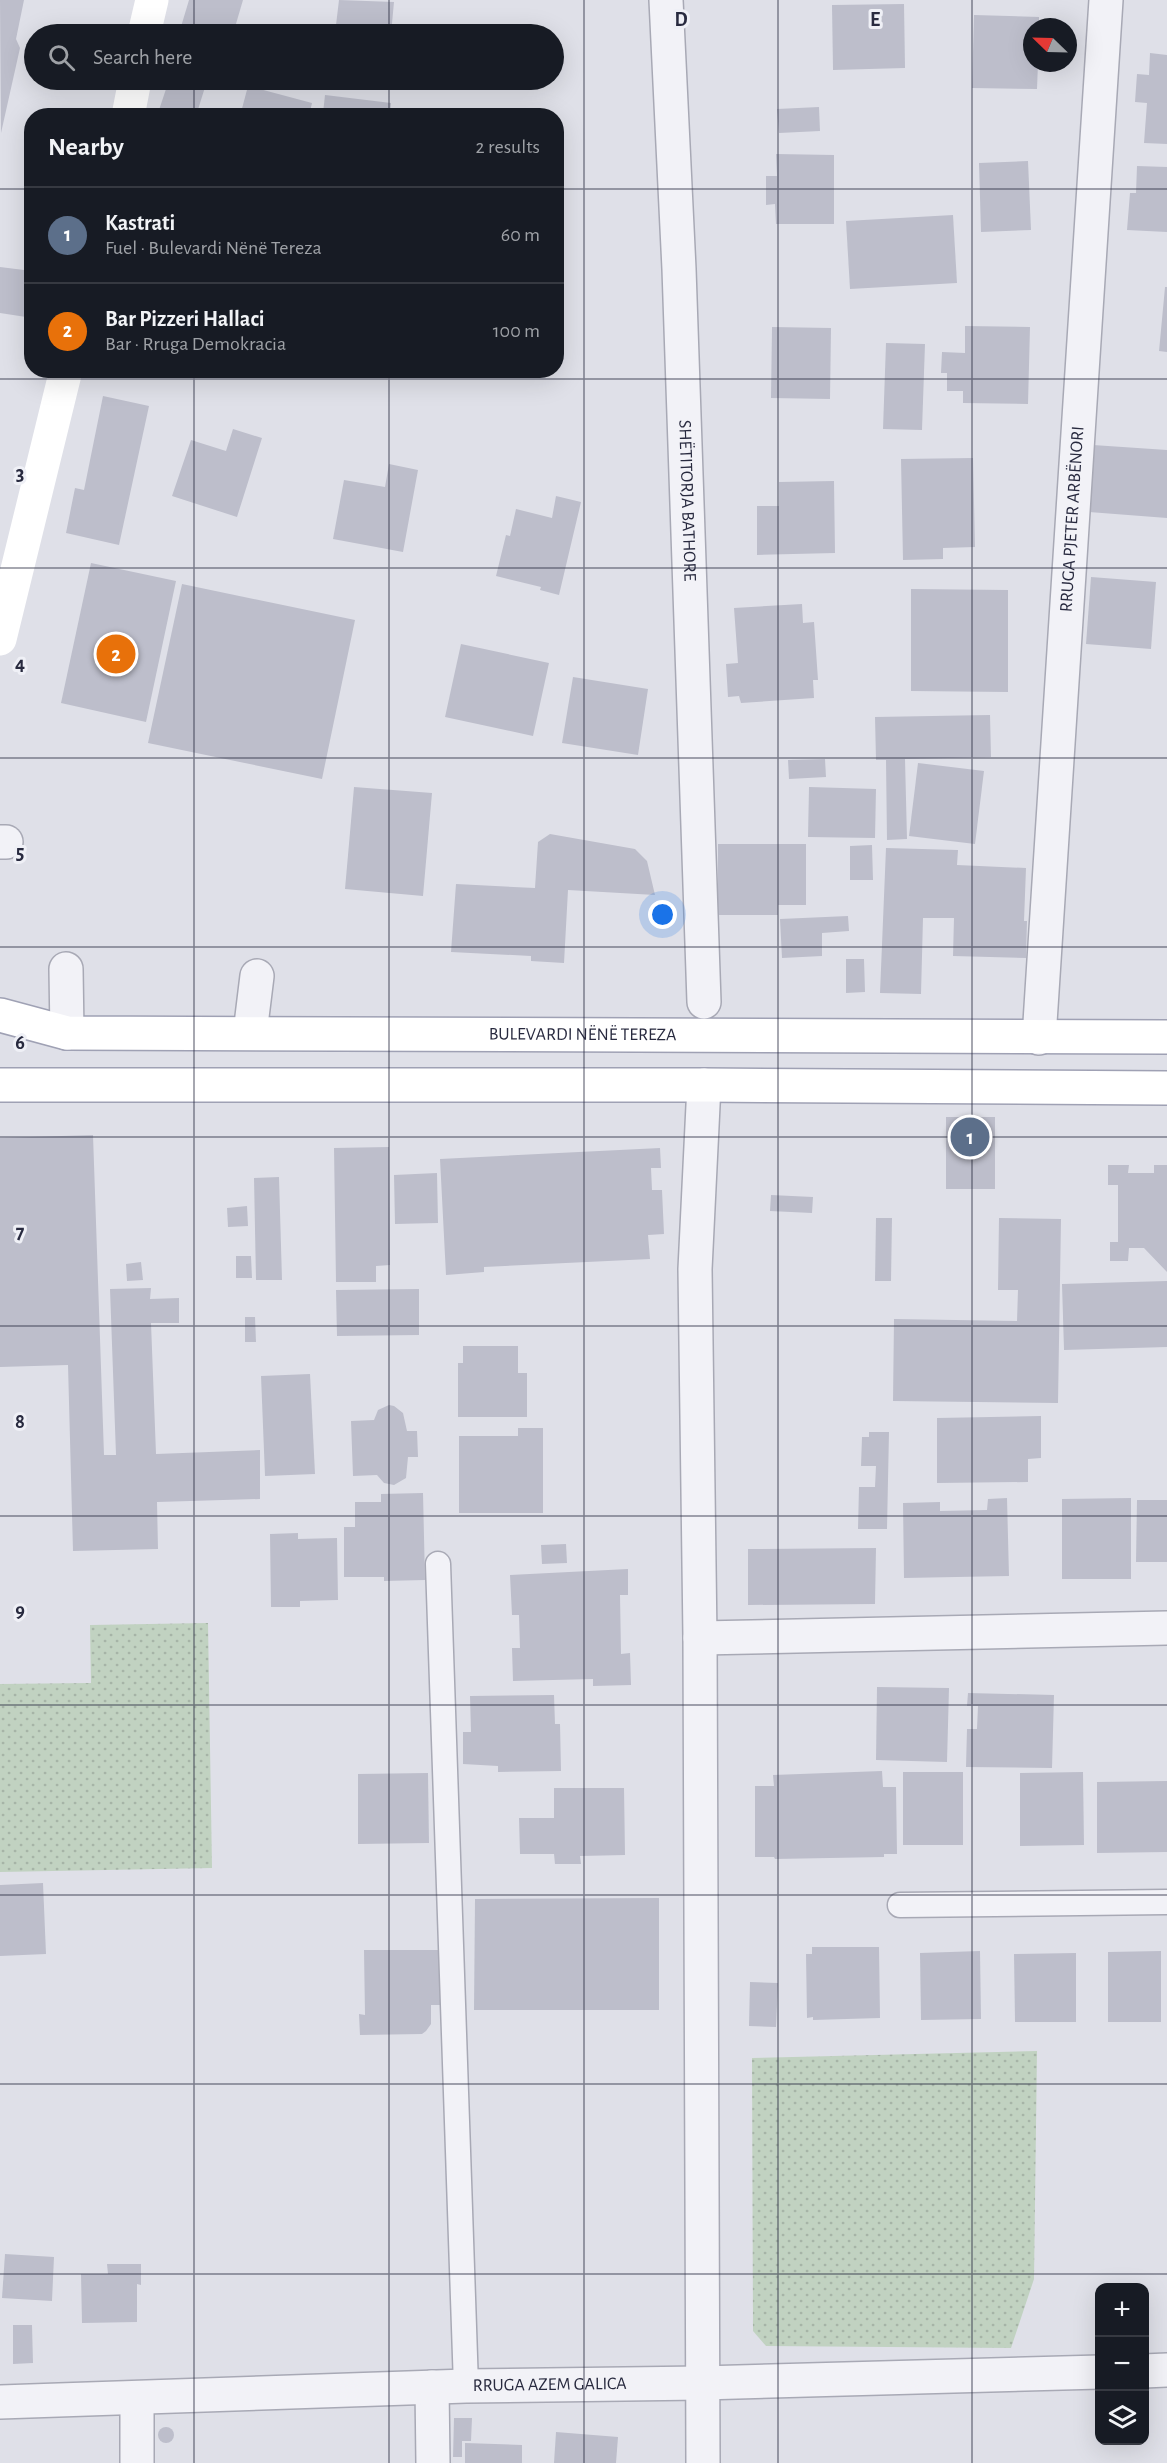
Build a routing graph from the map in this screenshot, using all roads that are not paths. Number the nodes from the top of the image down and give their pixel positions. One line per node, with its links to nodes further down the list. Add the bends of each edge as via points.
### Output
1 (152, 0): 4 (main road)
2 (666, 0): 11 (street, SHËTITORJA BATHORE)
3 (1106, 0): 17 (street, RRUGA PJETER ARBËNORI)
4 (146, 24)
5 (133, 90): 6 (main road)
6 (130, 108)
7 (64, 378): 8 (main road)
8 (1, 634)
9 (66, 969): 13 (street)
10 (257, 976): 14 (street)
11 (704, 1002): 15 (lane)
12 (0, 1015): 13 (main road, BULEVARDI NËNË TEREZA)
13 (67, 1033): 14 (main road, BULEVARDI NËNË TEREZA)
14 (250, 1033): 15 (main road, BULEVARDI NËNË TEREZA)
15 (705, 1035): 17 (main road, BULEVARDI NËNË TEREZA)
16 (1167, 1037): 17 (main road, BULEVARDI NËNË TEREZA)
17 (1040, 1038)
18 (0, 1085): 19 (main road)
19 (704, 1085): 20 (main road); 23 (street, via 695,1269)
20 (1167, 1088)
21 (438, 1564): 30 (lane)
22 (1167, 1628): 23 (street)
23 (700, 1638): 29 (street)
24 (1167, 1902): 25 (lane)
25 (900, 1905)
26 (1167, 2370): 27 (street)
27 (1149, 2371)
28 (1095, 2372): 29 (street, RRUGA AZEM GALICA)
29 (702, 2383): 30 (street, RRUGA AZEM GALICA); 36 (street)
30 (466, 2386): 31 (street, RRUGA AZEM GALICA)
31 (432, 2387): 32 (street, RRUGA AZEM GALICA); 35 (street)
32 (137, 2398): 33 (street, RRUGA AZEM GALICA); 34 (street)
33 (0, 2402)
34 (137, 2463)
35 (434, 2463)
36 (703, 2463)

